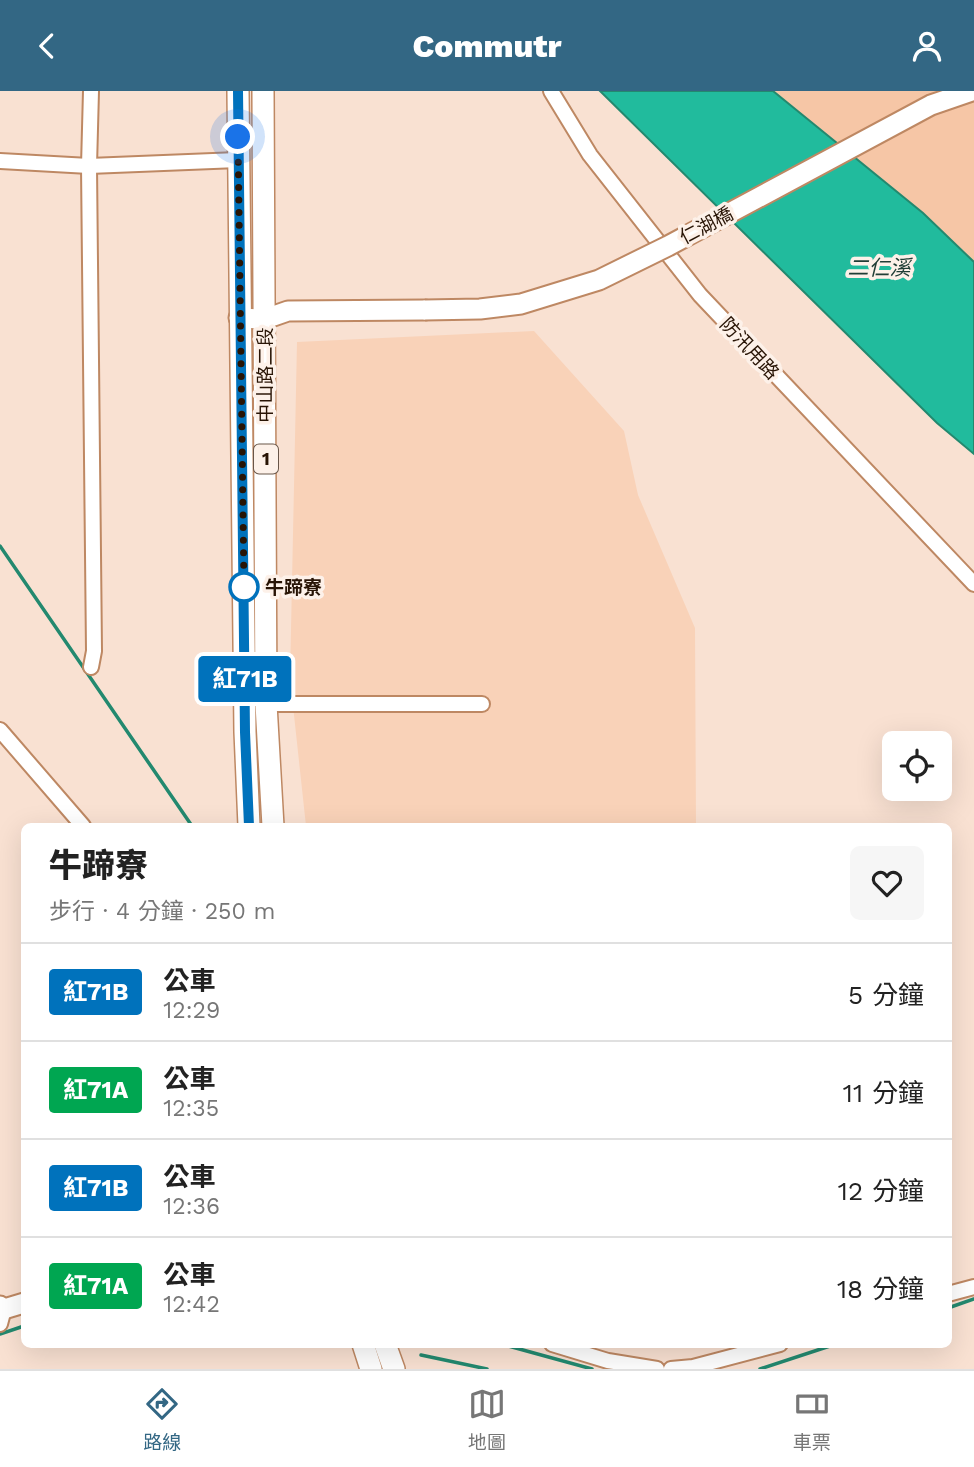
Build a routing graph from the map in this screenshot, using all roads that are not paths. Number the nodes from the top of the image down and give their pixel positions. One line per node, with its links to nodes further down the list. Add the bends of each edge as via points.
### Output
1 (91, 91): 8 (street)
2 (238, 91): 6 (main road, 中山路二段 / 1)
3 (263, 91): 10 (main road, 中山路二段 / 1)
4 (551, 91): 11 (street, 防汛用路, via 590,155 700,295)
5 (972, 91): 10 (street, 仁湖橋, bridge, via 931,105 599,280 521,304 480,309 288,311)
6 (238, 160): 8 (street); 9 (main road, 中山路二段 / 1)
7 (0, 161): 8 (street)
8 (89, 166): 12 (street)
9 (239, 318): 10 (street, 仁湖橋); 17 (main road, 中山路二段 / 1)
10 (265, 319): 13 (main road, 中山路二段 / 1)
11 (974, 584)
12 (91, 667)
13 (266, 704): 14 (street); 18 (main road, 中山路二段 / 1)
14 (482, 704)
15 (0, 730): 16 (street)
16 (80, 823)
17 (249, 823)
18 (273, 823)
19 (974, 1287): 20 (street)
20 (952, 1293)
21 (21, 1304): 22 (street)
22 (1, 1313)
23 (364, 1348): 27 (main road)
24 (386, 1348): 28 (main road)
25 (565, 1348): 29 (street)
26 (765, 1348): 30 (street)
27 (371, 1369)
28 (394, 1369)
29 (657, 1369)
30 (671, 1369)

